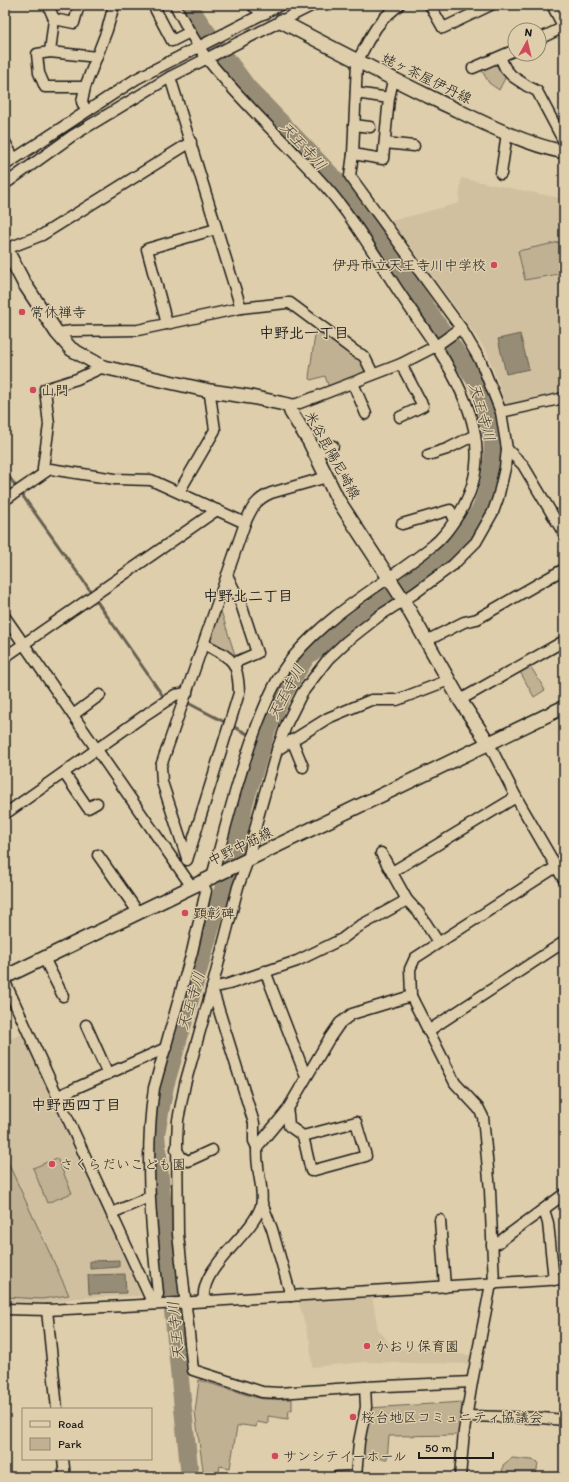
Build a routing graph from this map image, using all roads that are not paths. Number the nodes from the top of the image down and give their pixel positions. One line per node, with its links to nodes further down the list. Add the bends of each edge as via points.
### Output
1 (48, 5): 14 (street)
2 (80, 5): 14 (street, via 74,23)
3 (114, 5): 22 (street)
4 (153, 5): 17 (street, via 172,41)
5 (175, 5): 17 (street)
6 (254, 5): 13 (main road)
7 (280, 5): 13 (street)
8 (313, 5): 15 (street)
9 (399, 5): 25 (street, via 376,28)
10 (430, 5): 11 (street, via 442,28)
11 (491, 5)
12 (552, 5): 16 (street)
13 (265, 12): 19 (street)
14 (54, 19): 20 (street)
15 (281, 21): 24 (street); 25 (main road, 姥ヶ茶屋伊丹線)
16 (564, 27): 18 (street)
17 (190, 32): 19 (street)
18 (547, 34)
19 (200, 46): 24 (street); 32 (street, via 136,79)
20 (50, 52): 22 (street); 29 (street, via 37,54 39,73 46,87)
21 (507, 54): 23 (street)
22 (97, 57): 29 (street)
23 (500, 57): 26 (street); 38 (street, via 512,76 537,91)
24 (209, 58): 27 (street); 53 (street, via 239,95 344,209)
25 (357, 62): 28 (main road, 姥ヶ茶屋伊丹線); 30 (street)
26 (473, 68)
27 (170, 77): 37 (street); 46 (street, via 72,136)
28 (396, 80): 31 (street); 35 (main road, 姥ヶ茶屋伊丹線, via 487,125)
29 (85, 87): 32 (street, via 82,102)
30 (356, 93): 31 (street); 33 (street)
31 (389, 98): 39 (street)
32 (86, 111): 43 (street)
33 (354, 125): 34 (street); 42 (street)
34 (370, 127)
35 (507, 132): 41 (main road, 姥ヶ茶屋伊丹線); 45 (street)
36 (5, 142): 43 (street)
37 (191, 142): 47 (street); 48 (street, via 42,235)
38 (564, 142)
39 (385, 143): 40 (street); 42 (street, via 383,159)
40 (414, 146)
41 (564, 152)
42 (352, 154): 51 (street, via 350,176)
43 (14, 159): 44 (street)
44 (5, 165)
45 (500, 166)
46 (5, 184)
47 (216, 229): 49 (street); 50 (street, via 147,249)
48 (5, 248): 52 (main road, 米谷昆陽尼崎線, via 24,283)
49 (241, 308): 50 (street); 56 (street, via 290,303 362,355)
50 (166, 324): 52 (street, via 138,330)
51 (459, 330): 53 (street); 61 (street, via 481,362)
52 (57, 333): 55 (main road, 米谷昆陽尼崎線, via 71,349)
53 (438, 345): 54 (street); 64 (street, via 461,390)
54 (401, 364): 56 (street); 63 (street, via 423,406)
55 (103, 367): 58 (main road, 米谷昆陽尼崎線); 69 (street, via 45,389 49,425)
56 (373, 374): 57 (street)
57 (353, 384): 60 (street); 62 (street)
58 (210, 391): 60 (main road, 米谷昆陽尼崎線); 71 (street, via 215,430)
59 (563, 401): 61 (street)
60 (289, 405): 67 (main road, 米谷昆陽尼崎線)
61 (501, 412): 66 (street)
62 (366, 414)
63 (400, 417)
64 (475, 436): 68 (street); 74 (street, via 477,452 472,486)
65 (333, 446): 67 (street)
66 (507, 449): 77 (street, via 523,465); 81 (street, via 498,498 476,542 453,565)
67 (315, 455): 70 (main road, 米谷昆陽尼崎線)
68 (428, 455)
69 (43, 473): 71 (street, via 50,469 115,479 151,480); 72 (street)
70 (327, 477): 75 (street, via 263,497 254,504); 80 (main road, 米谷昆陽尼崎線, via 338,500)
71 (179, 492): 73 (street)
72 (5, 500)
73 (217, 510): 75 (street); 85 (street)
74 (455, 520): 76 (street, via 450,510); 80 (street, via 433,546)
75 (245, 523): 79 (street)
76 (402, 524)
77 (564, 534)
78 (564, 569): 83 (street, via 477,619 464,622)
79 (227, 575): 86 (street); 88 (street, via 241,604 257,653)
80 (390, 579): 81 (main road, 米谷昆陽尼崎線); 112 (street, via 336,615 292,658 267,700 252,736)
81 (403, 599): 83 (main road, 米谷昆陽尼崎線); 98 (street, via 346,642 328,659 302,693)
82 (5, 617): 85 (street)
83 (426, 641): 89 (main road, 米谷昆陽尼崎線)
84 (564, 641): 92 (street)
85 (24, 644): 87 (street); 94 (street)
86 (204, 644): 88 (street, via 229,657); 90 (street)
87 (5, 657)
88 (234, 663): 106 (street, via 239,676 239,693)
89 (449, 680): 92 (main road, 米谷昆陽尼崎線); 95 (street, via 397,700 371,700 328,718)
90 (187, 693): 97 (street, via 175,696 148,713); 106 (street, via 161,766 162,782)
91 (100, 695): 94 (street)
92 (460, 700): 96 (main road, 米谷昆陽尼崎線)
93 (564, 707): 96 (main road)
94 (73, 715): 97 (street)
95 (292, 740): 98 (street); 99 (street)
96 (489, 744): 101 (street); 107 (main road, 中野中筋線)
97 (97, 750): 100 (street); 110 (street)
98 (277, 750): 107 (street)
99 (303, 767)
100 (64, 772): 102 (street); 103 (street)
101 (516, 797): 108 (street); 109 (street)
102 (89, 808)
103 (5, 814)
104 (381, 853): 109 (street)
105 (98, 855): 114 (street, via 102,867)
106 (187, 858): 110 (street)
107 (245, 861): 112 (main road, 中野中筋線); 121 (street)
108 (556, 867): 111 (street); 115 (street)
109 (392, 872): 113 (street)
110 (182, 873): 112 (street)
111 (564, 879)
112 (206, 880): 114 (main road, 中野中筋線); 126 (street, via 206,891 192,952)
113 (407, 900): 115 (street, via 420,914); 118 (street, via 328,946 297,961)
114 (138, 912): 117 (main road, 中野中筋線)
115 (438, 942): 123 (street, via 415,958 412,963)
116 (564, 942): 125 (street)
117 (44, 958): 119 (main road, 中野中筋線); 122 (street)
118 (265, 971): 121 (street); 128 (street)
119 (5, 977)
120 (5, 982): 129 (street)
121 (212, 988): 132 (street, via 254,1123 254,1141); 133 (street, via 185,1084)
122 (63, 996)
123 (411, 996): 125 (street); 128 (street, via 352,1014 340,1024 329,1039)
124 (86, 1025): 127 (street)
125 (428, 1031): 141 (street, via 455,1083 483,1117)
126 (166, 1048): 127 (street); 136 (street, via 154,1088 151,1110)
127 (108, 1074): 129 (street)
128 (306, 1077): 130 (street)
129 (58, 1096): 139 (street)
130 (286, 1112): 131 (street, via 289,1126); 132 (street)
131 (303, 1136): 131 (street, via 356,1122 366,1156 312,1171)
132 (257, 1147): 137 (street)
133 (176, 1149): 134 (street, via 181,1157 188,1161); 147 (street, via 178,1234)
134 (212, 1150)
135 (564, 1194): 138 (street)
136 (149, 1197): 139 (street); 148 (street)
137 (262, 1203): 145 (street); 146 (street, via 257,1217 216,1267 207,1284)
138 (544, 1210): 141 (street); 142 (street)
139 (112, 1213): 148 (street)
140 (440, 1220): 144 (street, via 444,1235)
141 (492, 1245): 143 (street)
142 (559, 1279): 143 (street)
143 (492, 1284): 144 (street); 151 (street)
144 (445, 1287): 145 (street)
145 (291, 1296): 146 (street)
146 (204, 1301): 147 (street)
147 (184, 1303): 148 (street); 152 (street, via 193,1370 262,1392)
148 (157, 1304): 150 (street)
149 (5, 1309): 150 (street)
150 (47, 1310): 153 (street)
151 (472, 1382): 152 (street); 154 (street)
152 (365, 1387): 158 (street, via 366,1407 356,1476)
153 (57, 1408)
154 (466, 1416): 155 (street); 159 (street)
155 (564, 1420)
156 (63, 1460): 157 (street)
157 (65, 1477)
158 (337, 1477)
159 (460, 1477)

